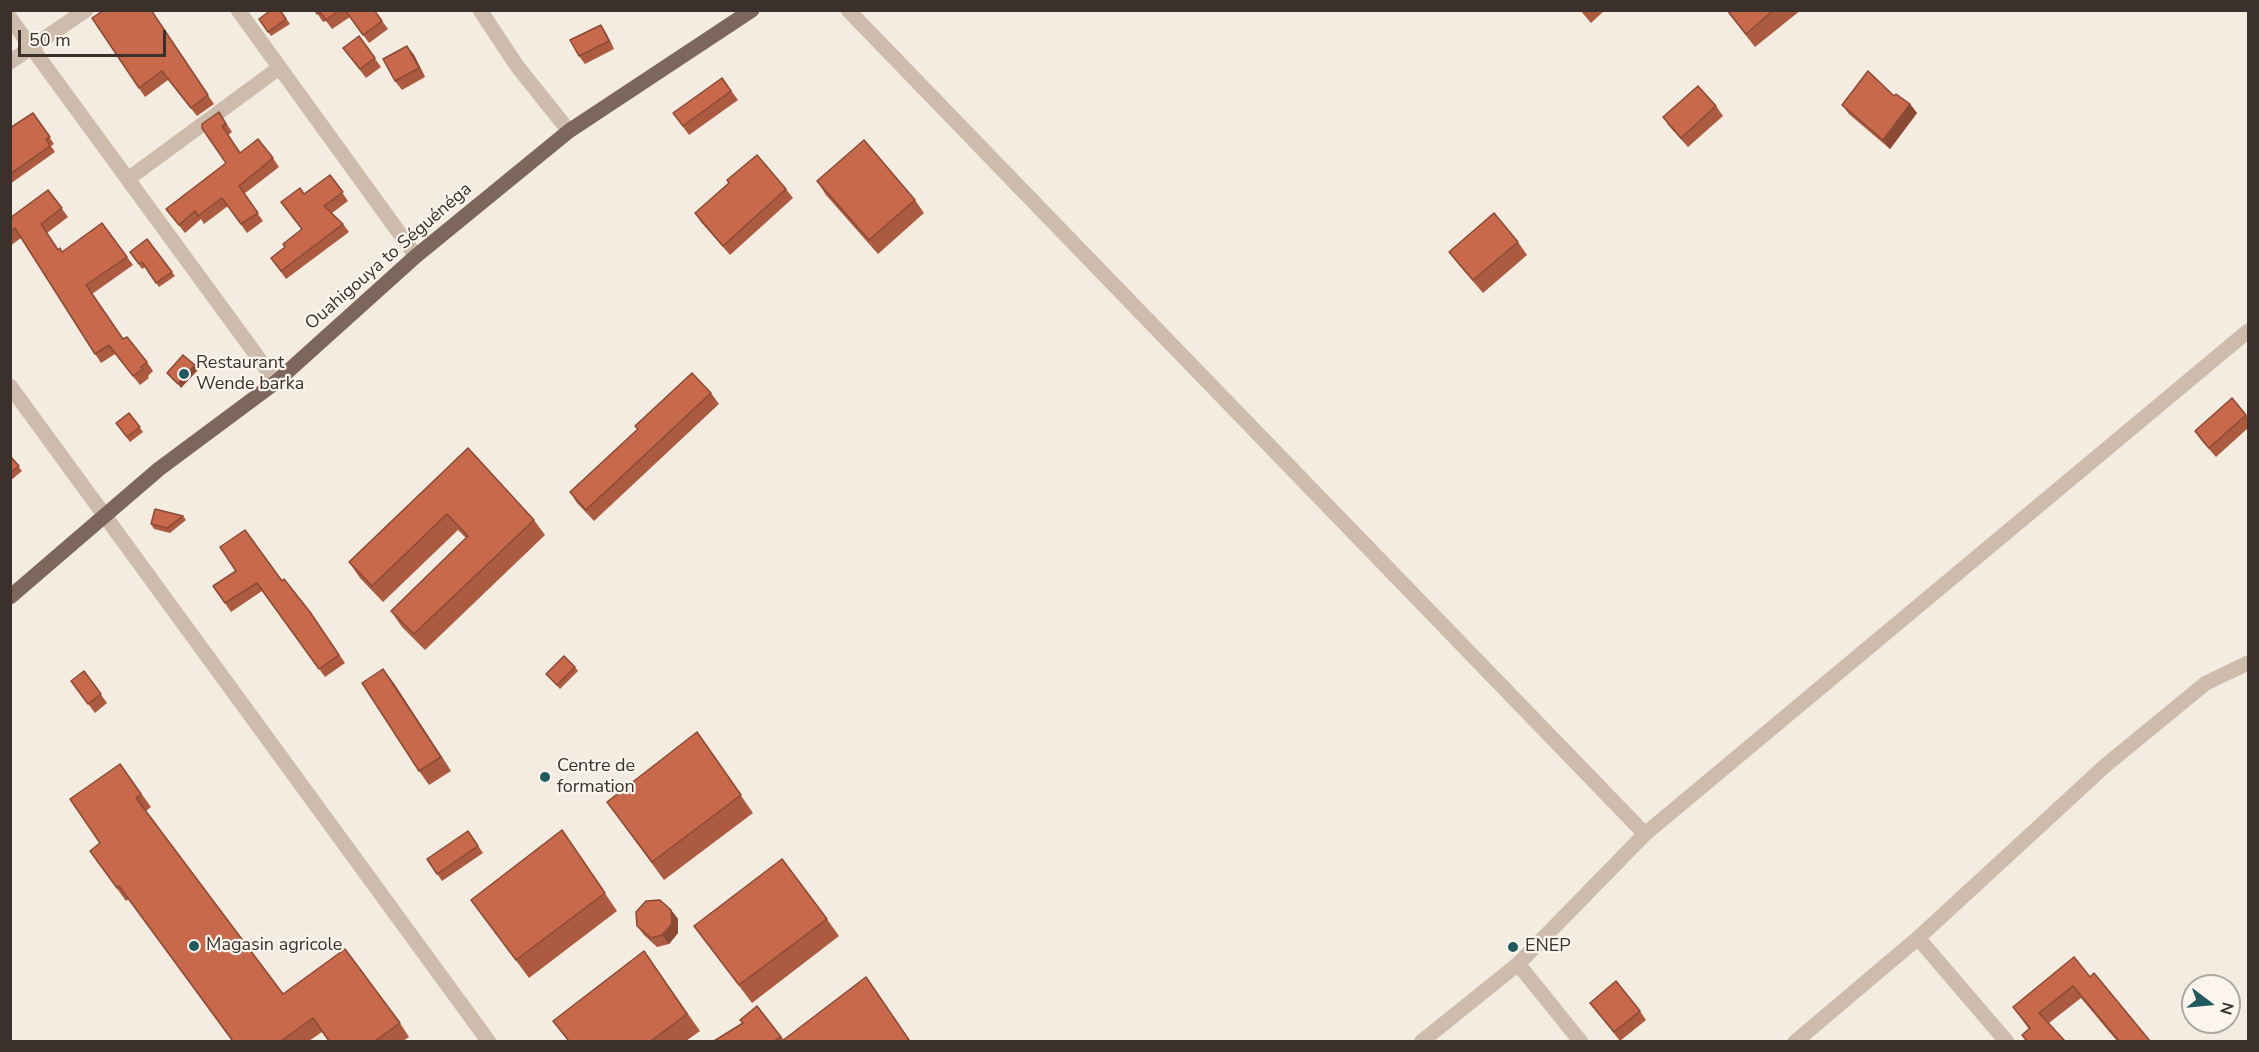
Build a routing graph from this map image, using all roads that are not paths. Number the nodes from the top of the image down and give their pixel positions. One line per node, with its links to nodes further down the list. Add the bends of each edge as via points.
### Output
1 (86, 10): 7 (street)
2 (237, 10): 9 (street)
3 (480, 10): 10 (street)
4 (752, 10): 10 (main road, Ouahigouya to Séguénéga)
5 (848, 10): 19 (street)
6 (10, 18): 7 (street)
7 (32, 47): 8 (street); 11 (street)
8 (10, 62)
9 (279, 68): 11 (street); 12 (street)
10 (569, 131): 12 (main road, Ouahigouya to Séguénéga)
11 (128, 179): 14 (street)
12 (416, 256): 14 (main road, Ouahigouya to Séguénéga)
13 (2248, 331): 19 (street)
14 (276, 382): 16 (main road, Ouahigouya to Séguénéga)
15 (10, 386): 16 (street)
16 (103, 516): 17 (main road, Ouahigouya to Séguénéga); 22 (street)
17 (10, 597)
18 (2248, 663): 20 (street, via 2206,683 2106,765)
19 (1645, 834): 21 (street)
20 (1918, 939): 25 (street); 26 (street)
21 (1518, 964): 23 (street); 24 (street)
22 (489, 1041)
23 (1421, 1041)
24 (1581, 1041)
25 (1795, 1041)
26 (2007, 1041)

